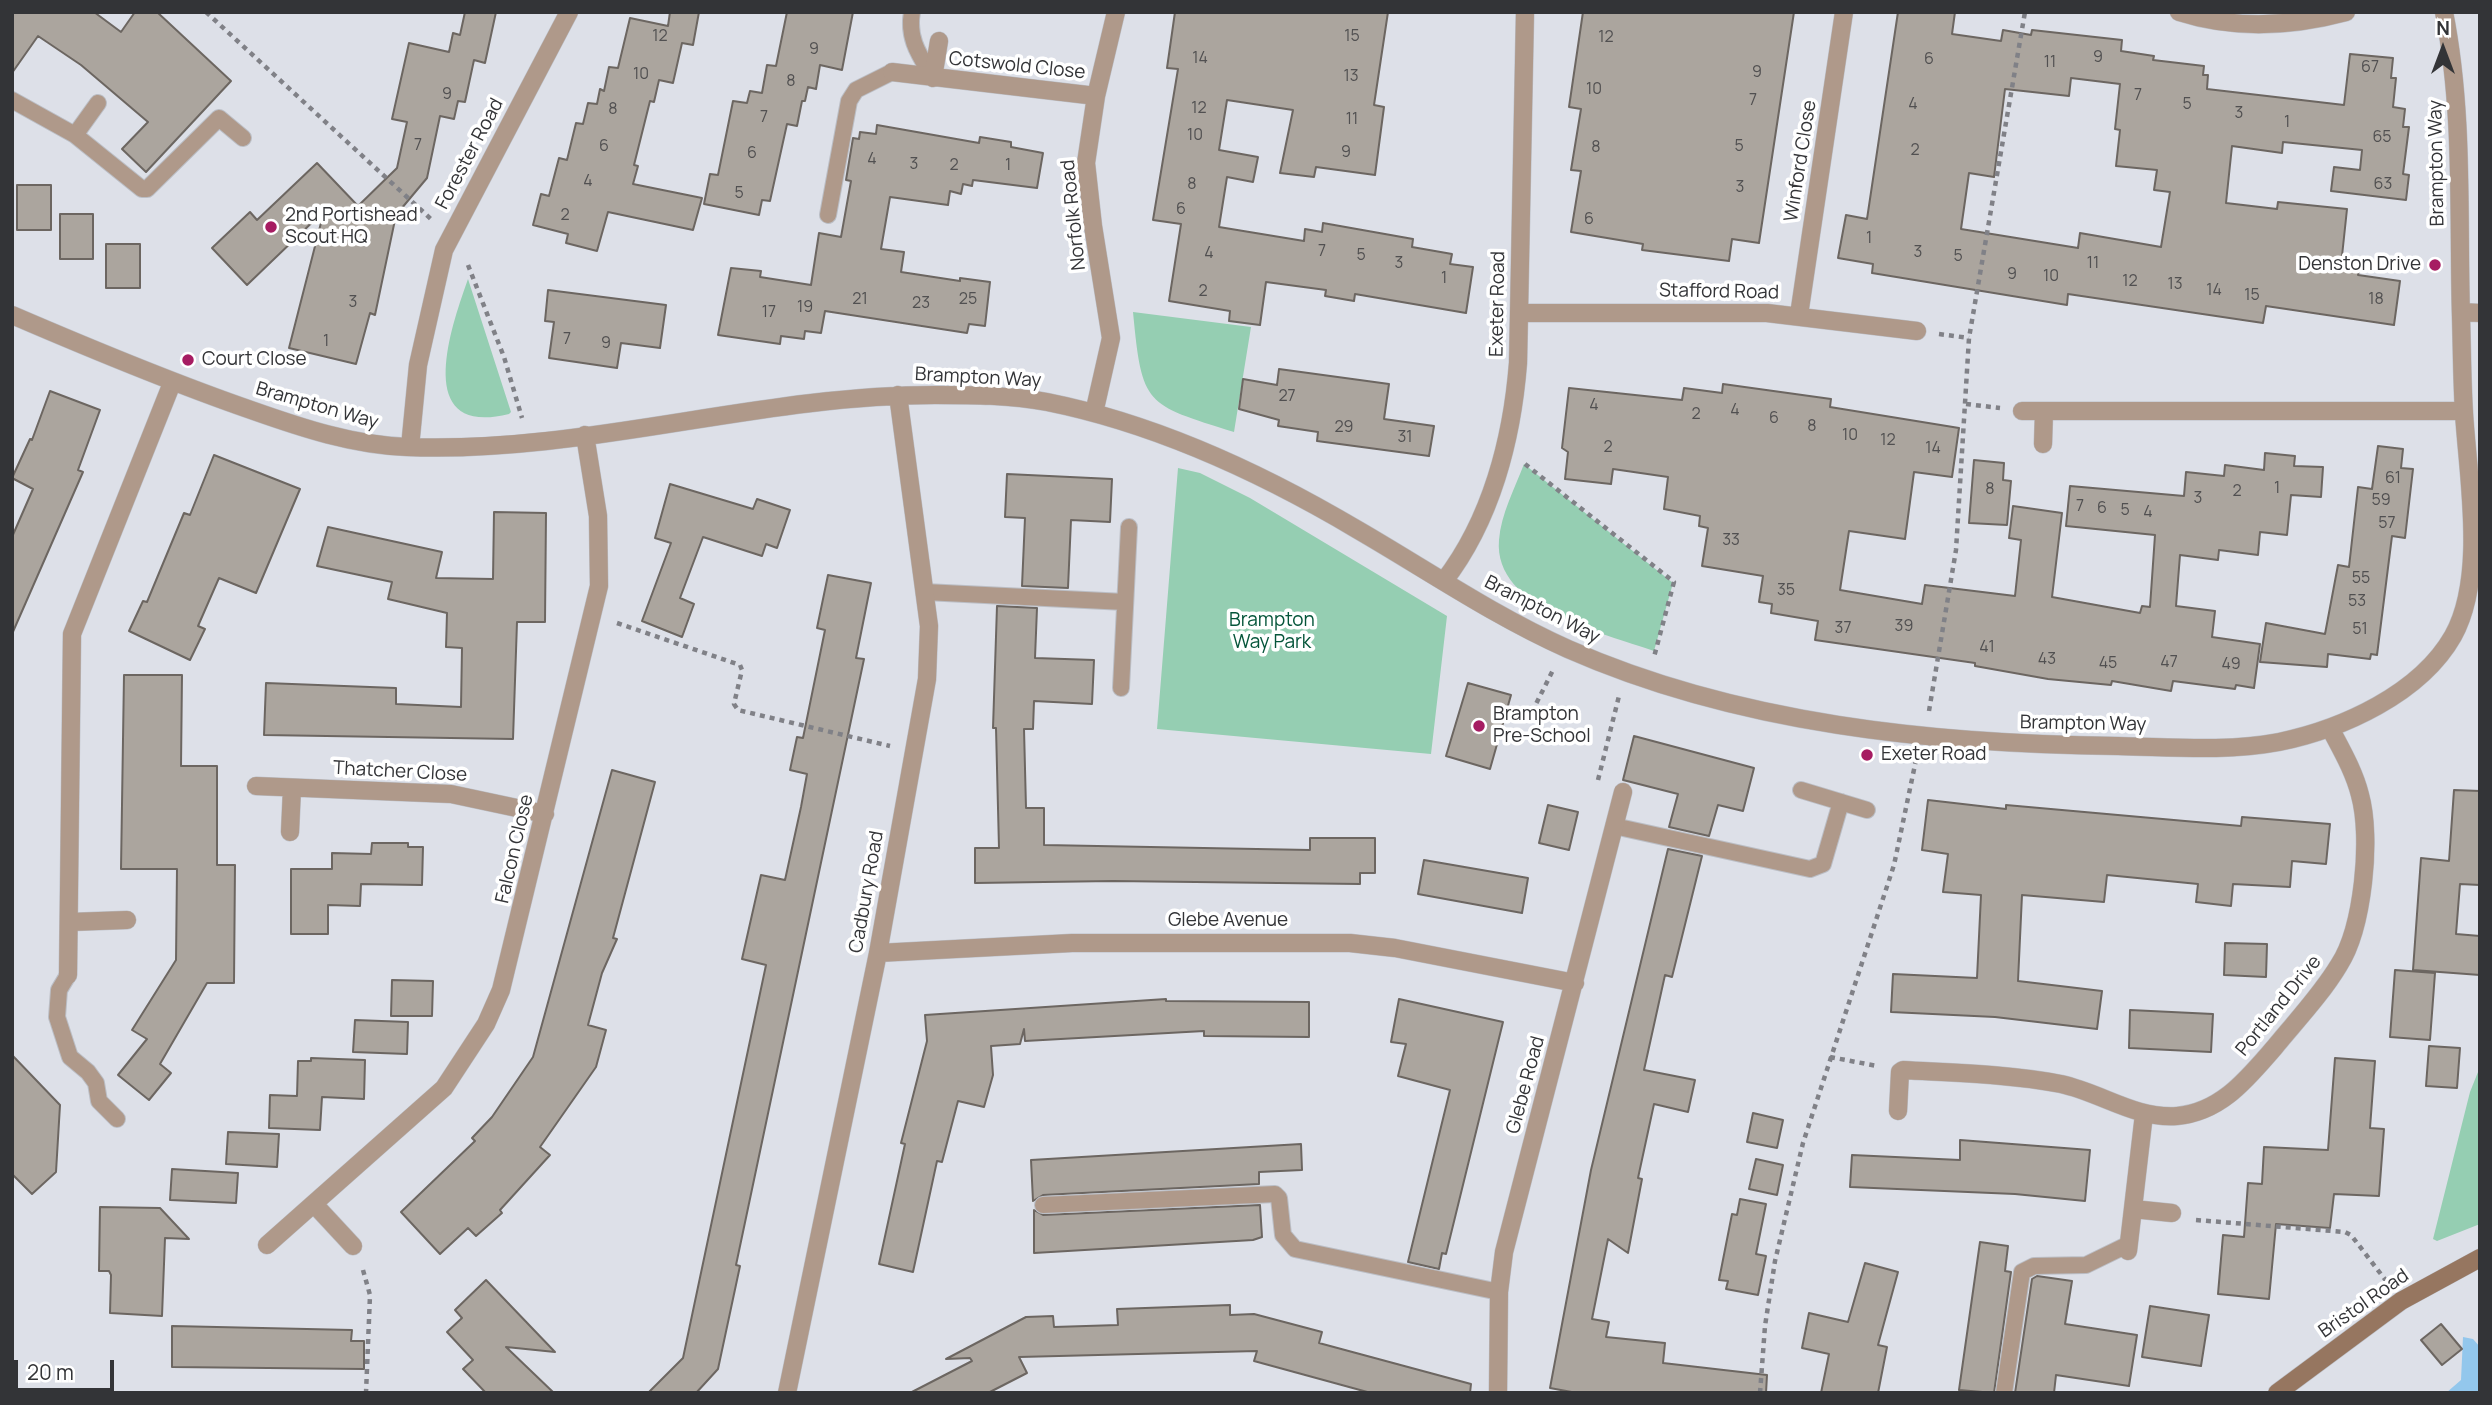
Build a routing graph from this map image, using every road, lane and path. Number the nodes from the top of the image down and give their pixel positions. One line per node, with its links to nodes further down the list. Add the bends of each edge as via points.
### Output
1 (206, 12): 20 (path)
2 (569, 12): 20 (street, Forester Road)
3 (912, 12): 13 (lane, Cotswold Close, via 913,45)
4 (1116, 12): 14 (street, Norfolk Road)
5 (1525, 12): 22 (street, Exeter Road)
6 (1844, 12): 25 (street, Winford Close)
7 (2025, 12): 49 (path, via 1969,338 1954,565)
8 (2179, 12): 9 (street, via 2260,25)
9 (2346, 12)
10 (2444, 12): 21 (street, Brampton Way, via 2458,116)
11 (939, 41): 13 (street, Cotswold Close)
12 (892, 72): 13 (street, Cotswold Close); 19 (lane, via 856,90 849,101)
13 (933, 78): 14 (street, Cotswold Close)
14 (1096, 96): 32 (street, Norfolk Road, via 1087,174 1111,338)
15 (12, 100): 17 (lane)
16 (98, 103): 17 (lane)
17 (75, 135): 18 (lane, via 142,189 219,118)
18 (243, 138)
19 (828, 215)
20 (450, 236): 34 (path, via 475,275 505,357); 36 (street, Forester Road, via 422,343)
21 (2460, 312): 23 (street); 31 (street, Brampton Way)
22 (1519, 313): 25 (street, Stafford Road); 37 (street, Exeter Road, via 1517,377)
23 (2480, 313)
24 (12, 315): 27 (street, Brampton Way)
25 (1799, 315): 26 (street, Stafford Road)
26 (1917, 331)
27 (173, 383): 36 (street, Brampton Way, via 347,439); 61 (street, via 72,634)
28 (898, 395): 32 (street, Brampton Way, via 1010,397); 33 (street, Brampton Way, via 785,404); 40 (street, Cadbury Road)
29 (2022, 411): 30 (street)
30 (2044, 411): 31 (street); 35 (street)
31 (2464, 411): 48 (street, Brampton Way, via 2471,538 2460,620 2427,669 2373,706)
32 (1094, 413): 39 (street, Brampton Way, via 1176,440 1266,479)
33 (585, 435): 34 (street, Brampton Way); 42 (street, Falcon Close, via 600,532)
34 (528, 442): 36 (street, Brampton Way)
35 (2043, 444)
36 (410, 447)
37 (1505, 448): 39 (street, Exeter Road, via 1474,536); 45 (path, via 1674,582)
38 (1129, 527): 41 (lane)
39 (1444, 581): 43 (street, Brampton Way)
40 (925, 592): 41 (lane); 50 (street, Cadbury Road, via 930,660)
41 (1125, 602): 46 (lane)
42 (593, 614): 50 (path, via 740,665 734,704 738,710); 57 (street, Falcon Close)
43 (1564, 647): 44 (street, Brampton Way); 47 (path)
44 (1625, 671): 45 (street, Brampton Way); 54 (path, via 1596,785)
45 (1647, 679): 49 (street, Brampton Way, via 1762,710)
46 (1121, 688)
47 (1532, 712)
48 (2330, 727): 49 (street, Brampton Way, via 2283,741 2233,747 2039,745); 68 (street, Portland Drive, via 2362,803 2361,892 2347,950 2320,993 2236,1089 2207,1110 2193,1114)
49 (1922, 734): 65 (path, via 1894,865)
50 (913, 751): 62 (street, Cadbury Road)
51 (256, 786): 52 (street, Thatcher Close)
52 (292, 788): 57 (street, Thatcher Close, via 452,794); 59 (street)
53 (1801, 790): 55 (lane)
54 (1622, 792): 58 (street, Glebe Road)
55 (1841, 802): 56 (lane); 58 (lane, via 1823,864 1810,869)
56 (1867, 810)
57 (545, 814): 70 (street, Falcon Close, via 508,966 486,1024 443,1088)
58 (1614, 826): 64 (street, Glebe Road)
59 (290, 832)
60 (127, 920): 61 (street)
61 (70, 922): 63 (street)
62 (878, 953): 64 (street, Glebe Avenue, via 1072,943 1350,943); 81 (street, Cadbury Road)
63 (68, 975): 69 (lane, via 59,990 57,1017 70,1057 88,1072 96,1083 99,1101)
64 (1575, 982): 78 (street, Glebe Road, via 1504,1252)
65 (1829, 1057): 66 (path); 83 (path, via 1775,1261)
66 (1902, 1071): 67 (street); 68 (street, Portland Drive, via 1985,1074 2062,1084)
67 (1898, 1111)
68 (2144, 1114): 72 (street)
69 (117, 1119)
70 (314, 1204): 74 (street, Falcon Close); 75 (street)
71 (1043, 1205): 78 (lane, via 1275,1194 1283,1235 1295,1249)
72 (2133, 1209): 73 (street); 76 (street)
73 (2172, 1213): 79 (path, via 2189,1219 2345,1232)
74 (267, 1245)
75 (353, 1246): 80 (path, via 370,1295)
76 (2128, 1247): 84 (lane, via 2086,1265 2034,1266 2022,1272)
77 (2480, 1258): 79 (main road, Bristol Road)
78 (1499, 1292): 82 (street, Glebe Road)
79 (2401, 1301): 85 (main road, Bristol Road)
80 (366, 1393)
81 (787, 1393)
82 (1498, 1393)
83 (1760, 1393)
84 (2004, 1393)
85 (2277, 1393)

